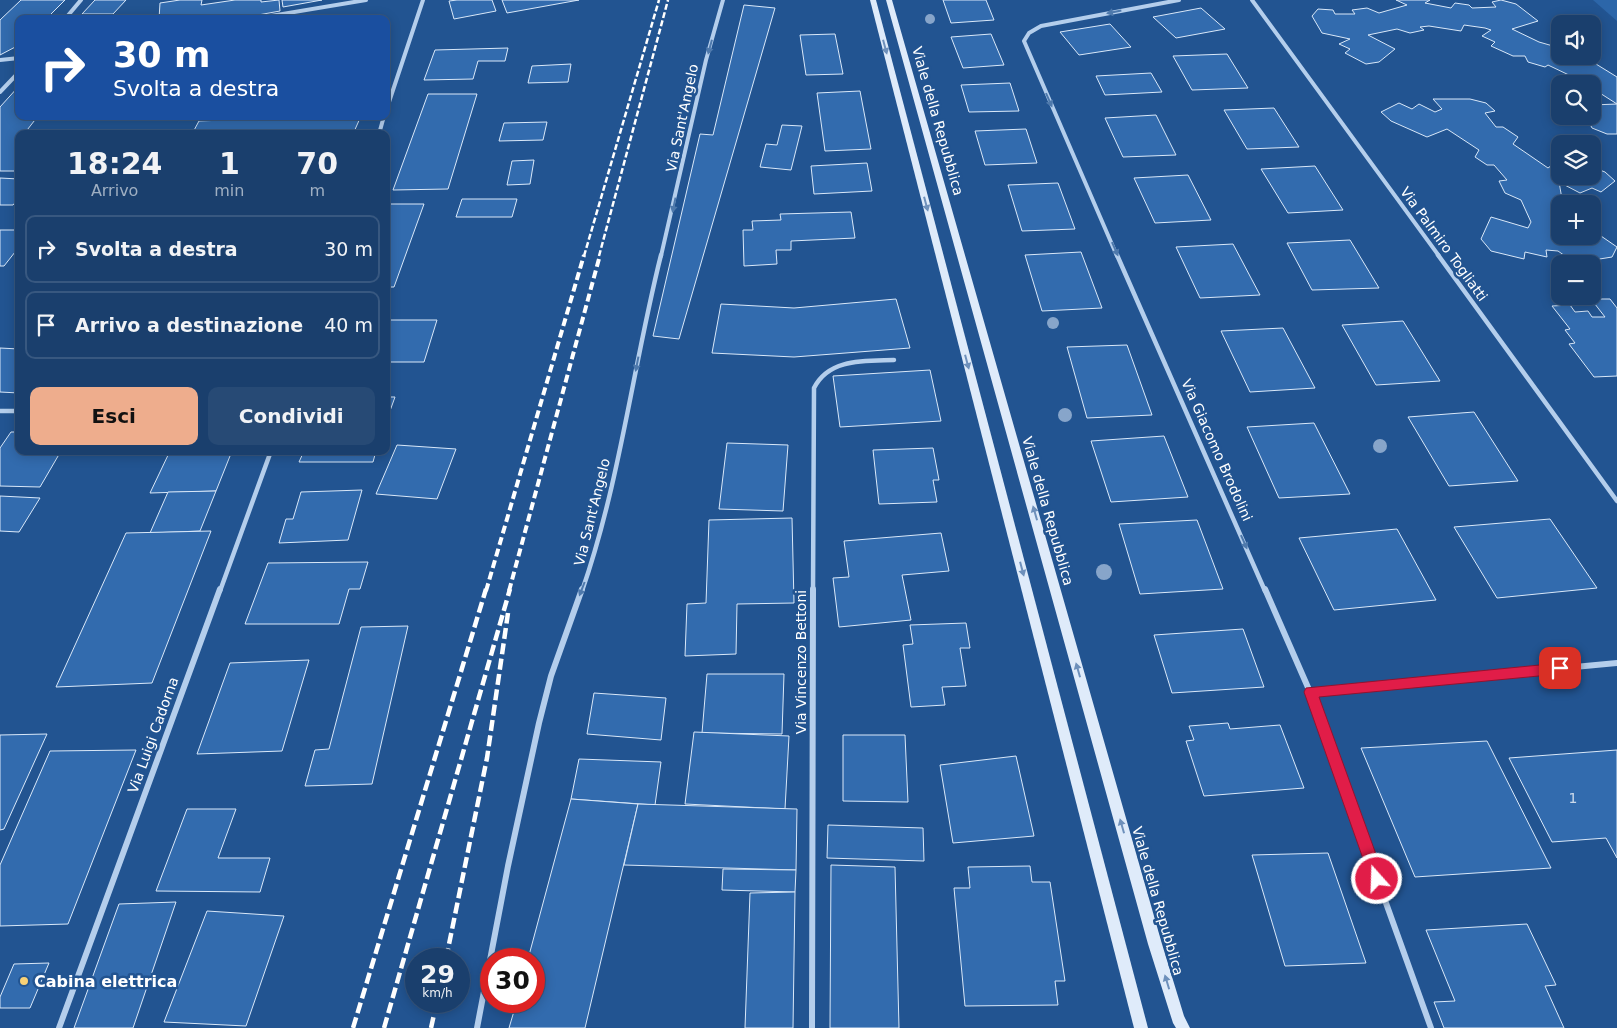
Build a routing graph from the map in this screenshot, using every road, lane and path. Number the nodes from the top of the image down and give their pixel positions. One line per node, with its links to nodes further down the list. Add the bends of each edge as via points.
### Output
1 (81, 0): 9 (street)
2 (366, 0): 10 (street)
3 (423, 0): 15 (street)
4 (723, 0): 24 (street, Via Sant'Angelo, one-way to 24, via 647,312 604,521 551,676 539,723)
5 (873, 0): 26 (street, one-way to 26)
6 (889, 0): 27 (street, Viale della Repubblica, one-way to 6, via 1155,944)
7 (1179, 0): 22 (street, Via Giacomo Brodolini, one-way to 22, via 1046,25 1028,34 1024,42)
8 (1252, 0): 20 (street, Via Palmiro Togliatti)
9 (68, 15)
10 (278, 15)
11 (15, 58): 12 (street)
12 (0, 60)
13 (15, 76): 14 (street)
14 (0, 92)
15 (390, 99)
16 (894, 360): 25 (street, Via Vincenzo Bettoni, via 844,364 827,369 814,388)
17 (0, 411): 18 (street)
18 (15, 411)
19 (270, 455): 23 (street, Via Luigi Cadorna)
20 (1617, 501)
21 (1617, 663): 22 (street)
22 (1310, 692): 28 (street, Via Giacomo Brodolini)
23 (59, 1028)
24 (477, 1028)
25 (812, 1028)
26 (1141, 1028)
27 (1183, 1028)
28 (1431, 1028)

